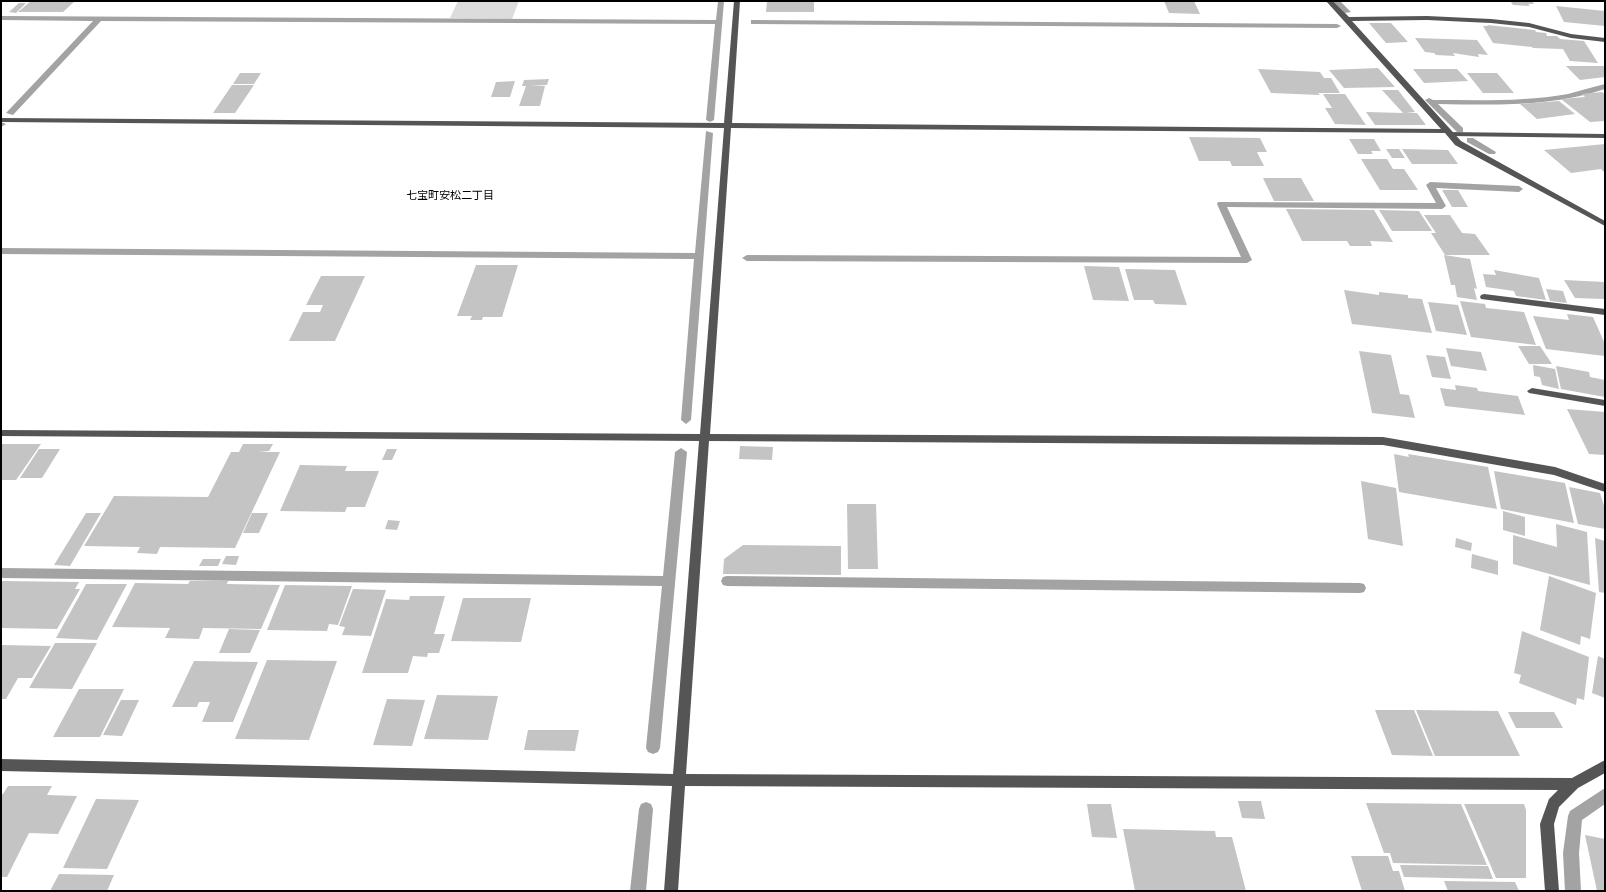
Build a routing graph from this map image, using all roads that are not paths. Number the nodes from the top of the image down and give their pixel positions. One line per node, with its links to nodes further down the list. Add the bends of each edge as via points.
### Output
1 (737, 1): 6 (street)
2 (1329, 1): 3 (street)
3 (1347, 19): 4 (street, via 1491,21); 7 (street)
4 (1605, 40)
5 (1, 120): 6 (street)
6 (727, 125): 7 (street); 15 (street)
7 (1449, 133): 8 (street); 9 (street, via 1458,143)
8 (1605, 136)
9 (1605, 224)
10 (1484, 297): 11 (street)
11 (1605, 312)
12 (1532, 391): 13 (street)
13 (1605, 404)
14 (1, 433): 15 (street)
15 (704, 437): 16 (street, via 1384,441 1555,472); 19 (street)
16 (1605, 488)
17 (1, 764): 19 (street)
18 (1605, 766): 20 (street)
19 (679, 780): 20 (street); 21 (street)
20 (1573, 784): 22 (street, via 1554,803 1547,824)
21 (671, 891)
22 (1552, 891)

